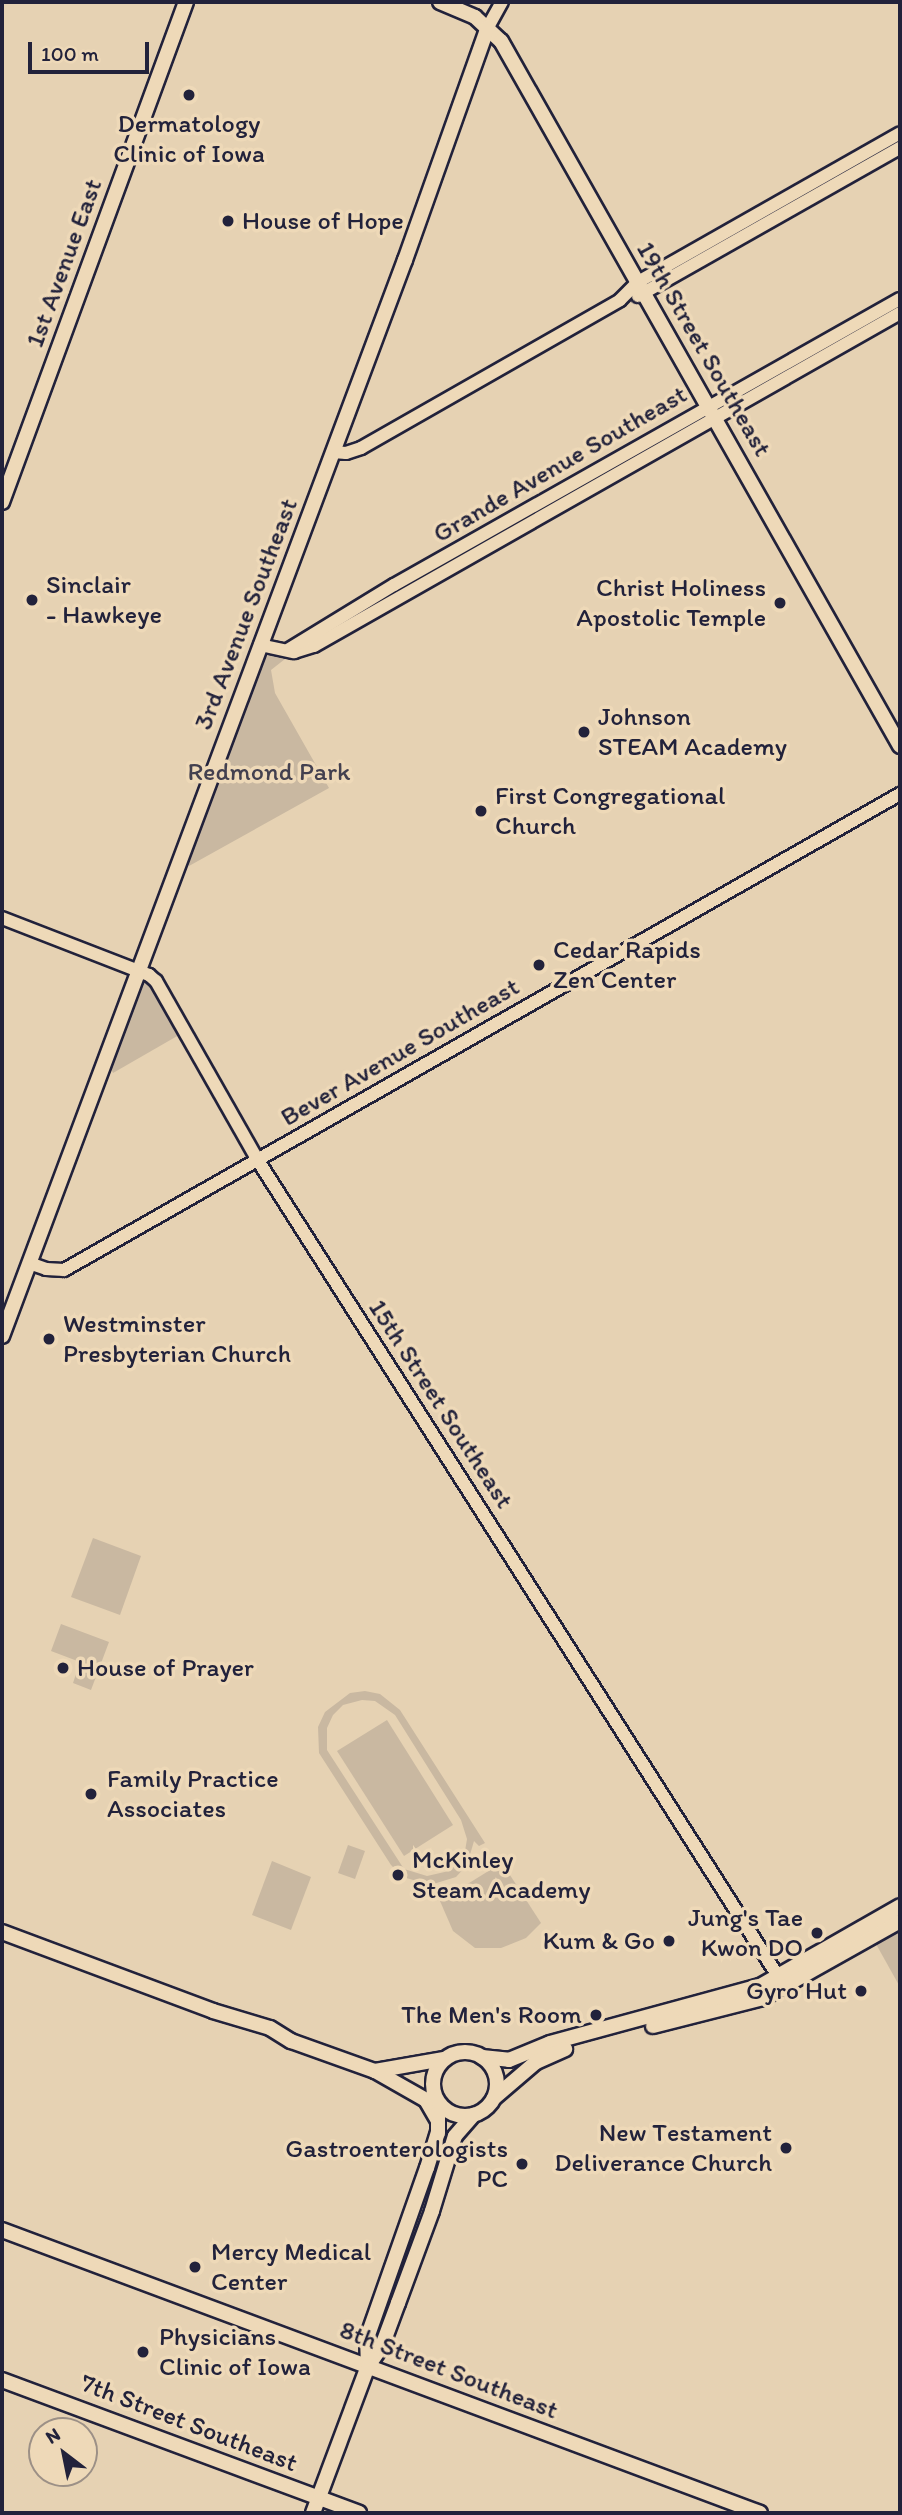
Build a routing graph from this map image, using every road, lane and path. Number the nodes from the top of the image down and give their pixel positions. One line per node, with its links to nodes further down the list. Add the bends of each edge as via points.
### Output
1 (186, 2): 14 (main road, 1st Avenue East)
2 (440, 2): 4 (main road, 19th Street Southeast)
3 (502, 2): 4 (street)
4 (488, 26): 5 (main road, 19th Street Southeast); 6 (main road, 3rd Avenue Southeast)
5 (509, 56): 6 (main road, via 493,49); 9 (main road, 19th Street Southeast)
6 (474, 65): 13 (main road, 3rd Avenue Southeast)
7 (900, 133): 9 (street)
8 (900, 148): 9 (street)
9 (641, 288): 12 (main road, 19th Street Southeast); 13 (street, via 357,450)
10 (900, 299): 12 (street, Grande Avenue Southeast)
11 (900, 313): 12 (street, Grande Avenue Southeast)
12 (712, 412): 15 (street, Grande Avenue Southeast, via 282,651); 16 (main road, 19th Street Southeast)
13 (333, 452): 15 (main road, 3rd Avenue Southeast)
14 (2, 502)
15 (260, 646): 19 (main road, 3rd Avenue Southeast)
16 (900, 746)
17 (900, 794): 20 (street, Bever Avenue Southeast)
18 (2, 918): 19 (street, 15th Street Southeast)
19 (138, 971): 20 (street, 15th Street Southeast, via 154,978 160,987); 21 (main road, 3rd Avenue Southeast)
20 (257, 1159): 21 (street, Bever Avenue Southeast, via 64,1270); 28 (street, 15th Street Southeast)
21 (29, 1263): 22 (main road, 3rd Avenue Southeast)
22 (2, 1336)
23 (900, 1906): 28 (main road)
24 (900, 1915): 27 (main road, via 867,1934)
25 (900, 1921): 27 (main road)
26 (2, 1932): 31 (main road, via 263,2026)
27 (858, 1946): 28 (main road)
28 (781, 1982): 29 (main road, via 550,2043 509,2060); 33 (main road, via 733,2007 550,2053 512,2079)
29 (482, 2057): 30 (main road, via 463,2052); 33 (main road, via 495,2071)
30 (444, 2059): 31 (main road); 32 (main road, via 433,2076)
31 (379, 2075): 32 (main road); 35 (main road, via 426,2100)
32 (434, 2093): 34 (main road, via 446,2111); 35 (main road)
33 (494, 2098): 34 (main road)
34 (473, 2115): 37 (main road, via 455,2136)
35 (438, 2121): 36 (main road)
36 (427, 2168): 37 (main road, via 433,2174 428,2200); 39 (main road)
37 (432, 2211): 40 (main road)
38 (2, 2230): 41 (main road, 8th Street Southeast)
39 (405, 2230): 40 (main road, via 412,2241 395,2290); 41 (main road, via 367,2338)
40 (398, 2303): 41 (main road, via 382,2346)
41 (368, 2366): 43 (main road); 46 (main road, 8th Street Southeast)
42 (2, 2379): 43 (main road, 7th Street Southeast)
43 (318, 2498): 44 (main road); 45 (main road, 7th Street Southeast)
44 (313, 2513)
45 (359, 2513)
46 (760, 2513)

